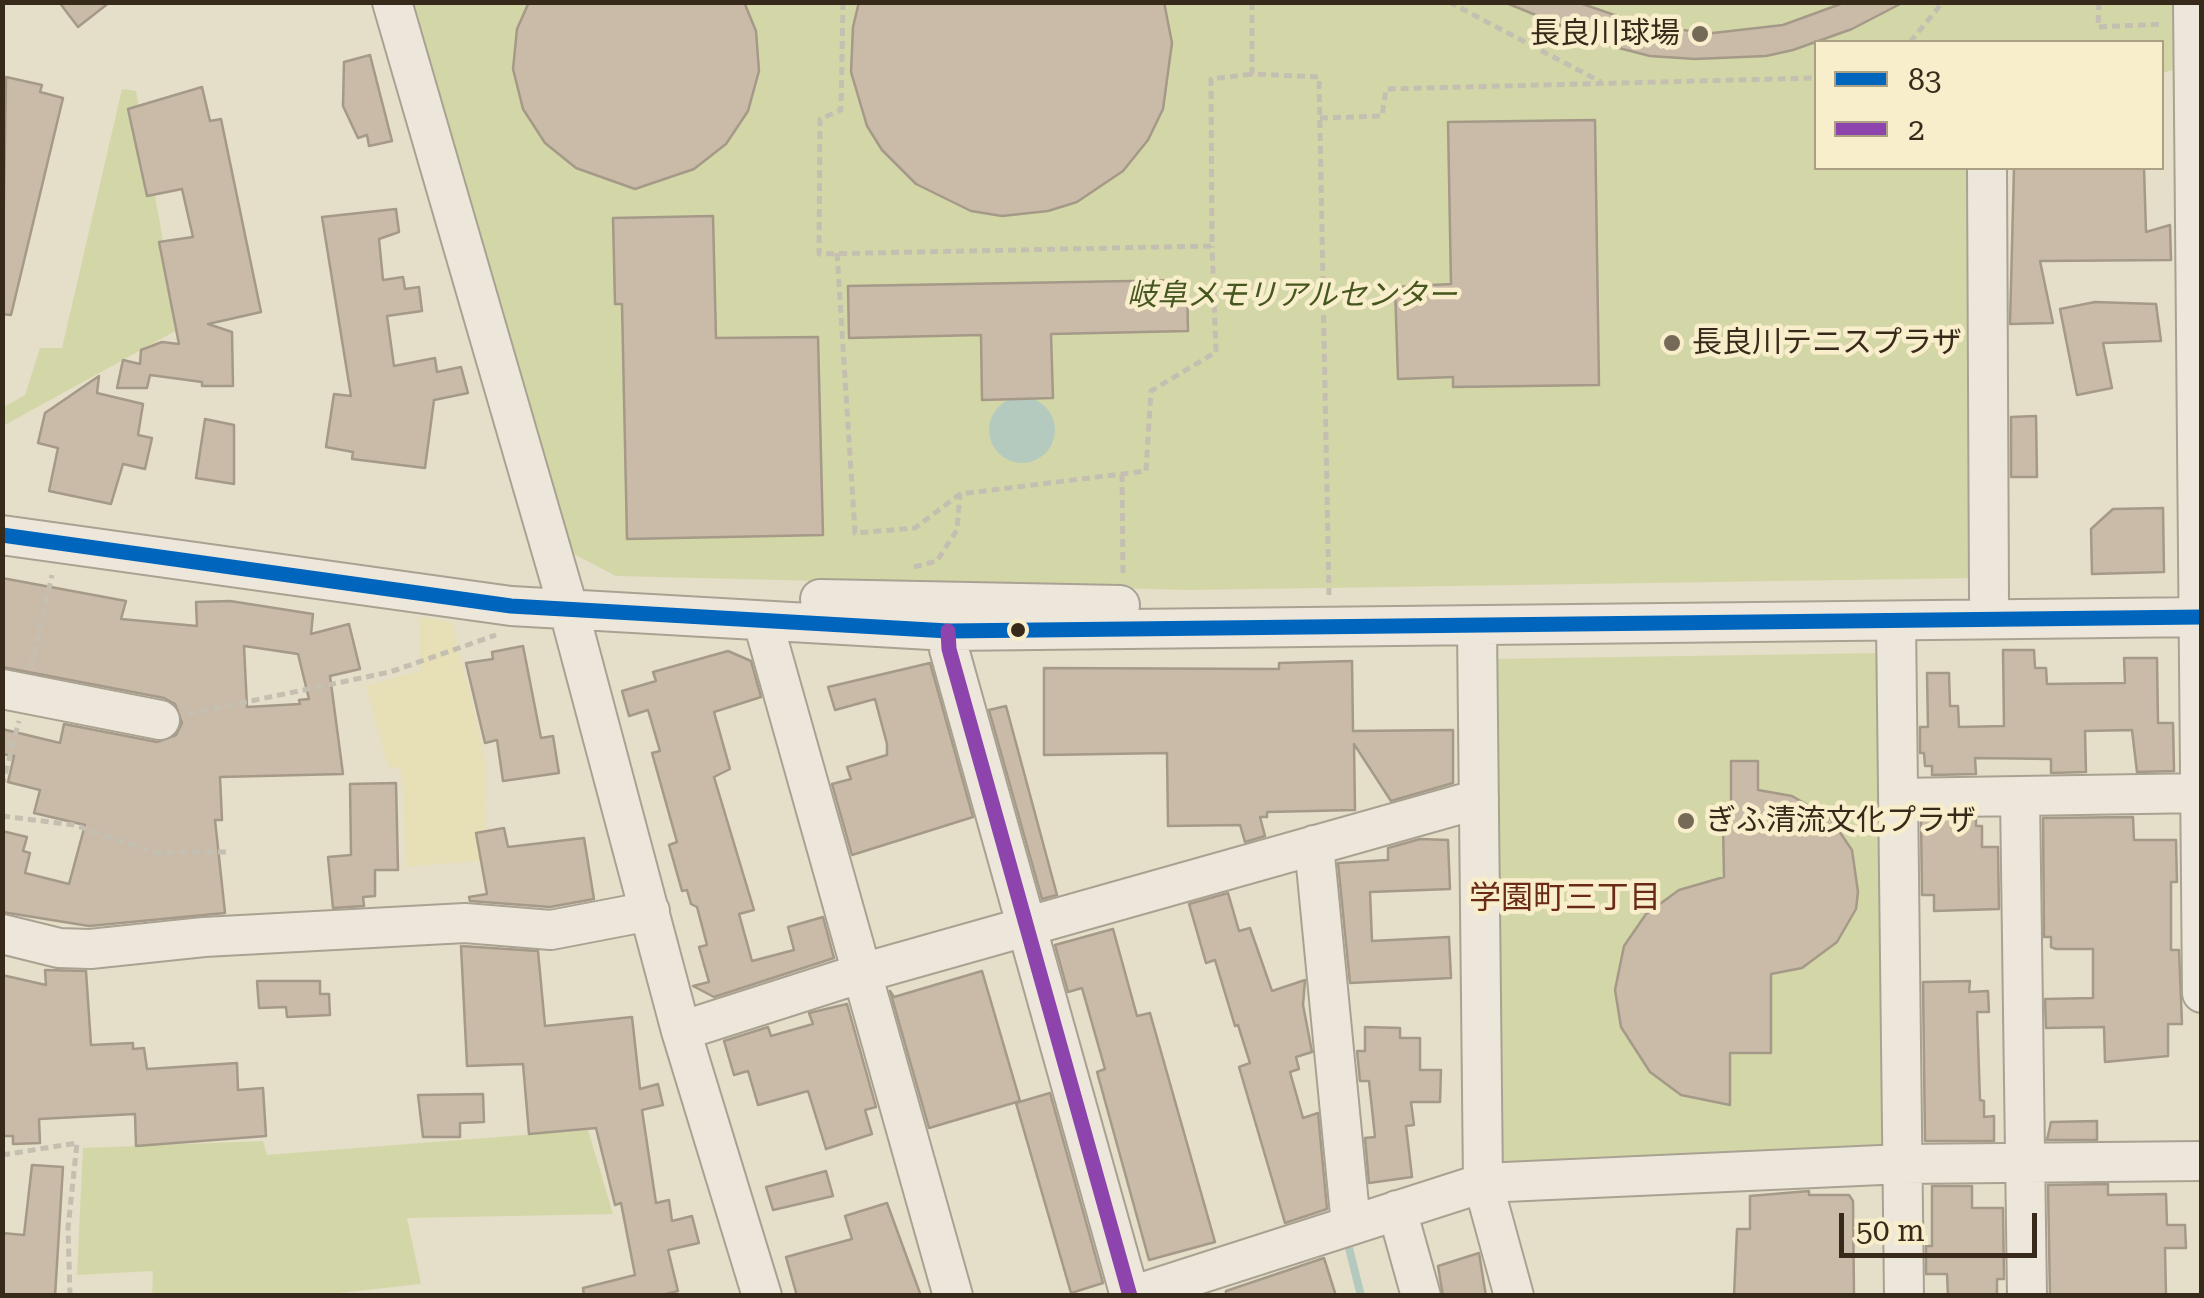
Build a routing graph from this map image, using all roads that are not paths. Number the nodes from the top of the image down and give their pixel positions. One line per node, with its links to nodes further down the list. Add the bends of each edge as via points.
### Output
1 (392, 2): 9 (street)
2 (2192, 13): 3 (street)
3 (2185, 82): 5 (street)
4 (1987, 170): 8 (street)
5 (2199, 434): 10 (street)
6 (2, 513): 9 (street)
7 (2, 535): 9 (street, via 511,606)
8 (1988, 598): 9 (street, via 1123,605); 10 (street)
9 (565, 599): 11 (street); 22 (street)
10 (2198, 606): 12 (street); 17 (street)
11 (763, 622): 14 (street); 25 (street)
12 (1896, 622): 13 (street); 20 (street)
13 (1477, 628): 14 (street); 19 (street)
14 (948, 631): 23 (street)
15 (2, 689): 16 (street)
16 (160, 720)
17 (2200, 793): 18 (street); 26 (street)
18 (2020, 796): 20 (street); 28 (street)
19 (1479, 798): 21 (street); 31 (street)
20 (1898, 798): 30 (street)
21 (1314, 845): 23 (street); 33 (street)
22 (650, 911): 24 (street, via 551,930 464,924 90,949); 27 (street)
23 (1024, 927): 25 (street); 36 (street)
24 (2, 934)
25 (862, 973): 27 (street); 35 (street)
26 (2202, 993)
27 (681, 1031): 34 (street)
28 (2025, 1160): 29 (street); 30 (street); 40 (street)
29 (2202, 1161)
30 (1902, 1164): 31 (street); 39 (street)
31 (1483, 1184): 32 (street); 38 (street)
32 (1397, 1210): 33 (street); 37 (street)
33 (1351, 1225): 36 (street)
34 (762, 1296)
35 (953, 1296)
36 (1130, 1296)
37 (1421, 1296)
38 (1514, 1296)
39 (1904, 1296)
40 (2027, 1296)

